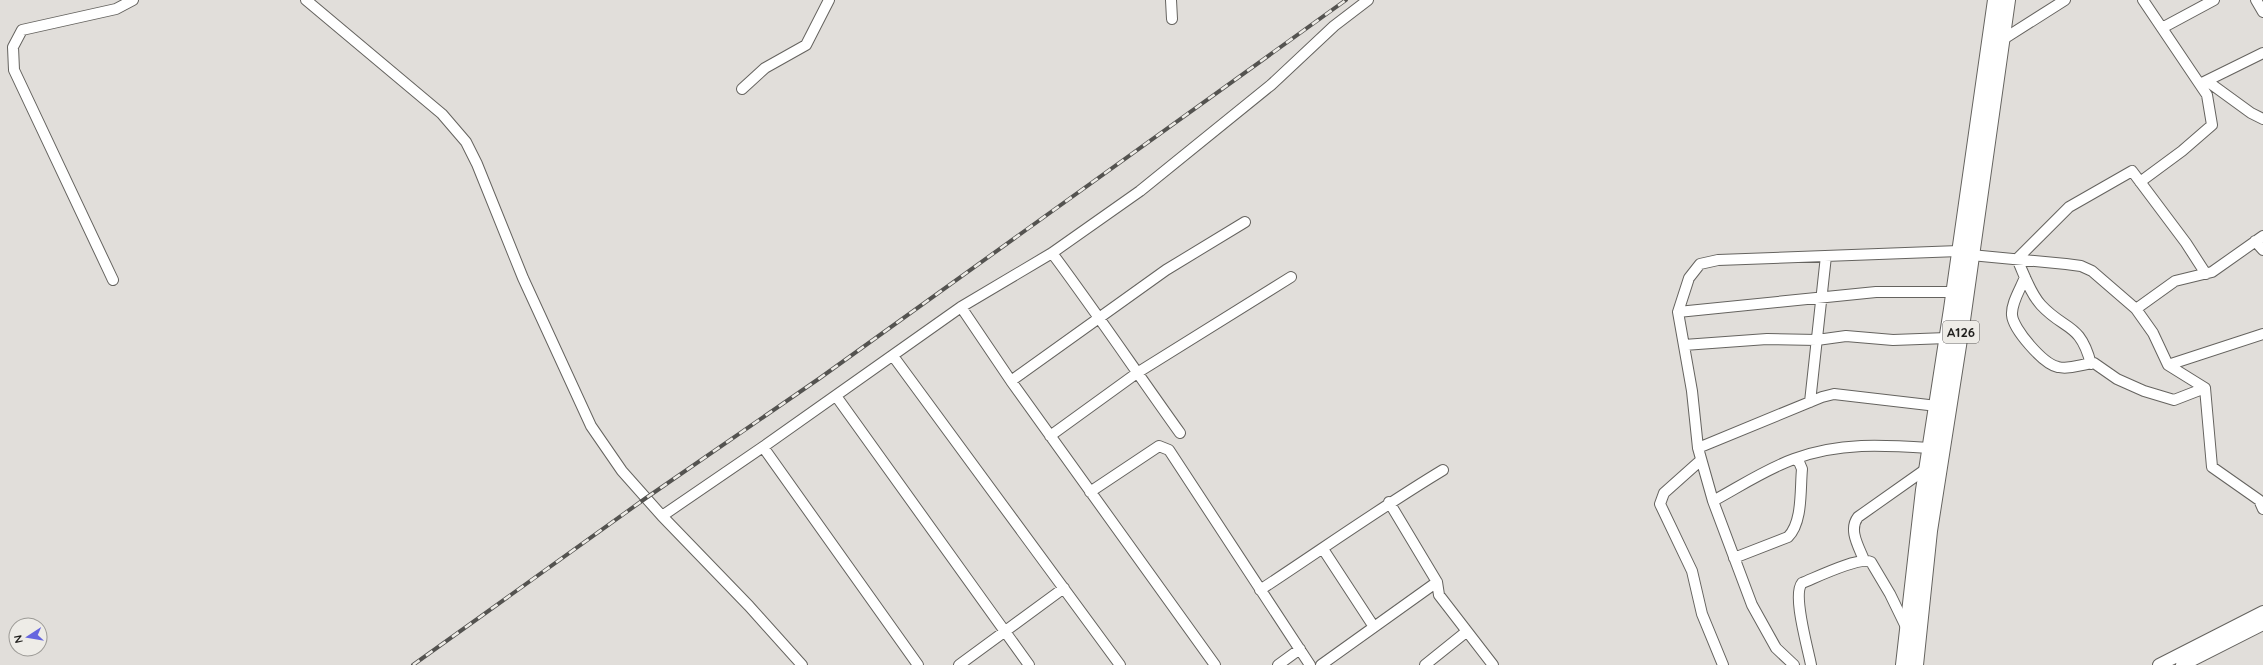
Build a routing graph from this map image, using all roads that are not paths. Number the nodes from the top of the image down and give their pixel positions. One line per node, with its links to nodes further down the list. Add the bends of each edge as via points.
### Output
1 (133, 0): 31 (street, via 116,10 22,30 13,47 14,70)
2 (306, 0): 64 (street, via 442,114 466,142 523,278 588,420 622,471)
3 (829, 0): 18 (street, via 806,45 765,68)
4 (1171, 0): 13 (street)
5 (1368, 0): 24 (street, via 1334,26 1271,85 1140,191)
6 (1995, 0): 25 (highway, A126)
7 (2008, 0): 15 (highway, A126)
8 (2065, 0): 15 (street)
9 (2143, 0): 14 (street)
10 (2214, 0): 14 (street)
11 (2256, 0): 12 (street)
12 (2263, 12)
13 (1172, 19)
14 (2162, 28): 17 (street)
15 (2002, 40): 25 (highway, A126)
16 (2263, 53): 17 (street)
17 (2204, 82): 19 (street); 20 (street, via 2212,125)
18 (742, 89)
19 (2263, 119)
20 (2140, 182): 27 (street, via 2134,172 2130,171 2068,207); 28 (street)
21 (1245, 222): 37 (street, via 1166,270)
22 (2259, 239): 23 (street); 28 (street)
23 (2263, 250)
24 (1052, 253): 34 (street); 37 (street)
25 (1965, 253): 26 (street); 27 (street); 32 (highway, A126); 93 (highway, A126)
26 (1826, 256): 33 (street); 36 (street, via 1718,260 1700,264 1689,278)
27 (2017, 259): 29 (street); 35 (street, via 2082,266 2092,271)
28 (2206, 274): 35 (street, via 2175,281)
29 (2025, 277): 43 (street, via 2040,305 2078,333); 43 (street, via 2012,309 2014,322 2020,332 2039,355 2053,366 2072,368)
30 (1291, 278): 45 (street)
31 (113, 280)
32 (1954, 292): 33 (street, via 1876,292); 39 (highway, A126)
33 (1822, 298): 36 (street); 40 (street)
34 (961, 307): 42 (street); 46 (street)
35 (2136, 309): 44 (street, via 2153,333)
36 (1678, 312): 41 (street)
37 (1100, 318): 45 (street); 46 (street)
38 (2263, 334): 44 (street)
39 (1947, 338): 40 (street, via 1893,340 1846,336); 50 (highway, A126)
40 (1817, 340): 41 (street, via 1766,339); 49 (street)
41 (1684, 345): 54 (street)
42 (893, 356): 48 (street); 69 (street)
43 (2091, 364): 47 (street, via 2097,364 2117,379 2144,391 2174,400)
44 (2168, 365): 47 (street)
45 (1136, 373): 51 (street); 52 (street)
46 (1012, 381): 52 (street)
47 (2205, 388): 63 (street, via 2212,467 2259,500)
48 (836, 396): 53 (street); 75 (street)
49 (1810, 402): 50 (street, via 1834,394); 54 (street)
50 (1937, 406): 55 (highway, A126)
51 (1180, 433)
52 (1050, 436): 60 (street)
53 (763, 447): 64 (street); 79 (street)
54 (1698, 448): 57 (street)
55 (1930, 448): 56 (street, via 1870,444 1836,447); 58 (highway, A126)
56 (1794, 459): 61 (street); 66 (street, via 1799,462 1802,469 1796,525 1788,537)
57 (1702, 460): 61 (street); 89 (street, via 1664,493 1660,504 1692,571 1702,614)
58 (1926, 469): 67 (street, via 1854,522 1853,530); 74 (highway, A126)
59 (1443, 470): 62 (street)
60 (1090, 492): 70 (street, via 1159,446 1164,447 1169,450); 83 (street)
61 (1713, 501): 66 (street)
62 (1389, 502): 65 (street); 68 (street)
63 (2263, 509)
64 (662, 516): 78 (street)
65 (1324, 549): 70 (street); 73 (street)
66 (1734, 558): 90 (street, via 1752,605 1776,648)
67 (1864, 560): 74 (street, via 1871,562); 91 (street, via 1799,586 1798,600)
68 (1437, 582): 73 (street); 76 (street, via 1440,595)
69 (1064, 588): 75 (street); 82 (street)
70 (1260, 590): 77 (street)
71 (2263, 612): 94 (main road)
72 (2263, 624): 95 (main road)
73 (1374, 627): 86 (street)
74 (1907, 629): 92 (highway, A126)
75 (1006, 632): 80 (street); 81 (street)
76 (1466, 632): 87 (street); 88 (street)
77 (1300, 649): 84 (street); 85 (street)
78 (802, 665)
79 (918, 665)
80 (959, 665)
81 (1029, 665)
82 (1120, 665)
83 (1215, 665)
84 (1278, 665)
85 (1310, 665)
86 (1321, 665)
87 (1425, 665)
88 (1493, 665)
89 (1723, 665)
90 (1794, 665)
91 (1811, 665)
92 (1903, 665)
93 (1916, 665)
94 (2159, 665)
95 (2182, 665)

